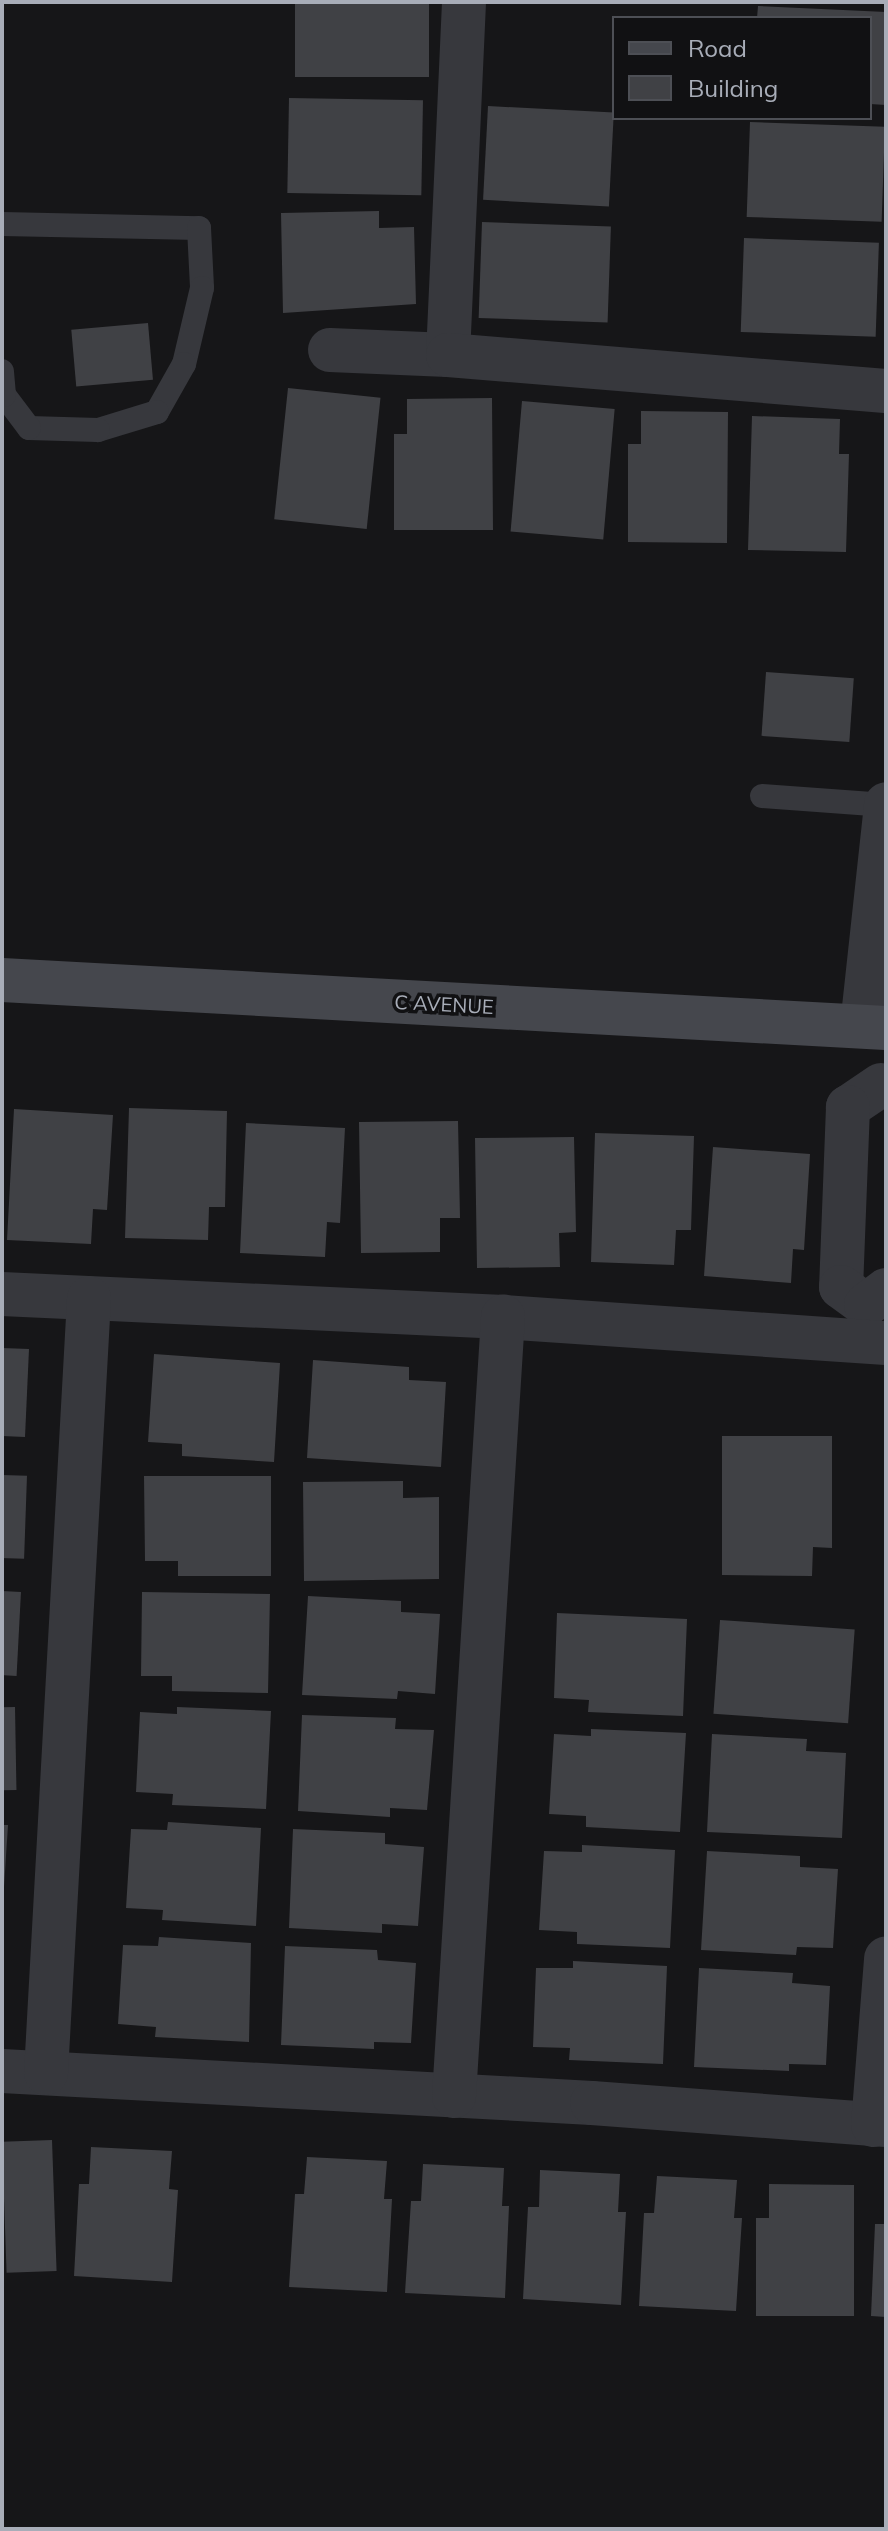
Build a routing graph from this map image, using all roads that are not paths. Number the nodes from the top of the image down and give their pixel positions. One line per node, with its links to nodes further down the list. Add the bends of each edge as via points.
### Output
1 (464, 2): 4 (street)
2 (2, 224): 5 (lane, via 199,228 202,288 184,364 157,412 98,430 29,428)
3 (330, 350): 4 (street)
4 (448, 355): 6 (street)
5 (3, 387)
6 (886, 391)
7 (762, 796): 8 (lane)
8 (886, 805): 10 (street)
9 (2, 980): 10 (street, C AVENUE)
10 (876, 1027): 11 (street)
11 (884, 1091): 15 (street, via 848,1107 841,1287)
12 (2, 1294): 13 (street)
13 (89, 1298): 14 (street); 18 (street)
14 (503, 1317): 15 (street); 19 (street)
15 (876, 1320)
16 (886, 1959): 20 (street)
17 (2, 2071): 18 (street)
18 (46, 2073): 19 (street)
19 (454, 2096): 20 (street)
20 (879, 2125)

